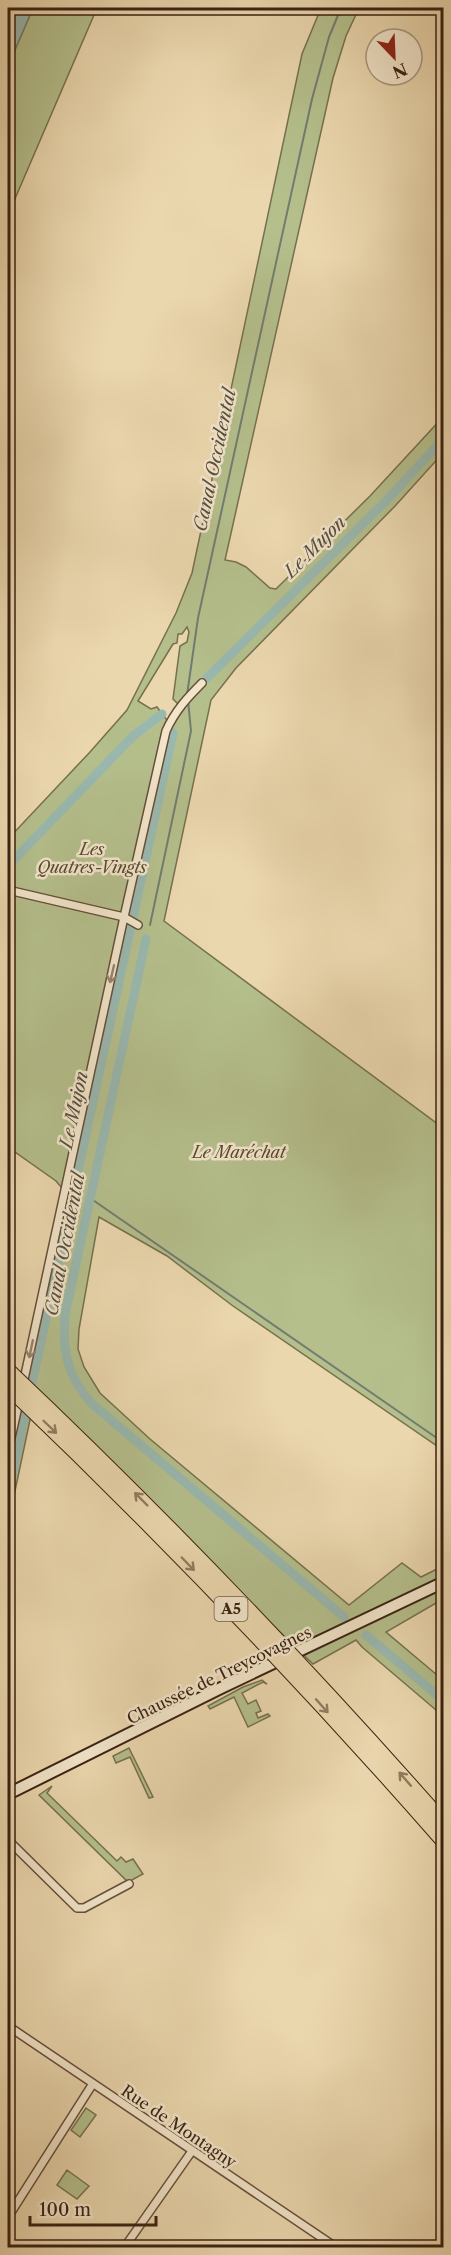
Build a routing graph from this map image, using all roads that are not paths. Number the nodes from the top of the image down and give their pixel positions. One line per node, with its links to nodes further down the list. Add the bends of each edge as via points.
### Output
1 (202, 683): 3 (street, via 173,714)
2 (8, 890): 3 (street)
3 (124, 917): 4 (street); 7 (street, one-way to 7)
4 (138, 925)
5 (8, 1370): 10 (highway, A5, one-way to 5, bridge, via 236,1595)
6 (8, 1387): 12 (highway, A5, one-way to 12, bridge, via 231,1609)
7 (8, 1451)
8 (444, 1582): 9 (main road, Chaussée de Treycovagnes)
9 (8, 1794)
10 (444, 1823)
11 (8, 1840): 13 (street, via 77,1908)
12 (444, 1842)
13 (129, 1884)
14 (8, 2026): 15 (street, Rue de Montagny)
15 (92, 2085): 16 (street, Rue de Montagny); 17 (street)
16 (192, 2151): 18 (street); 19 (street, Rue de Montagny)
17 (8, 2217)
18 (124, 2247)
19 (333, 2247)

